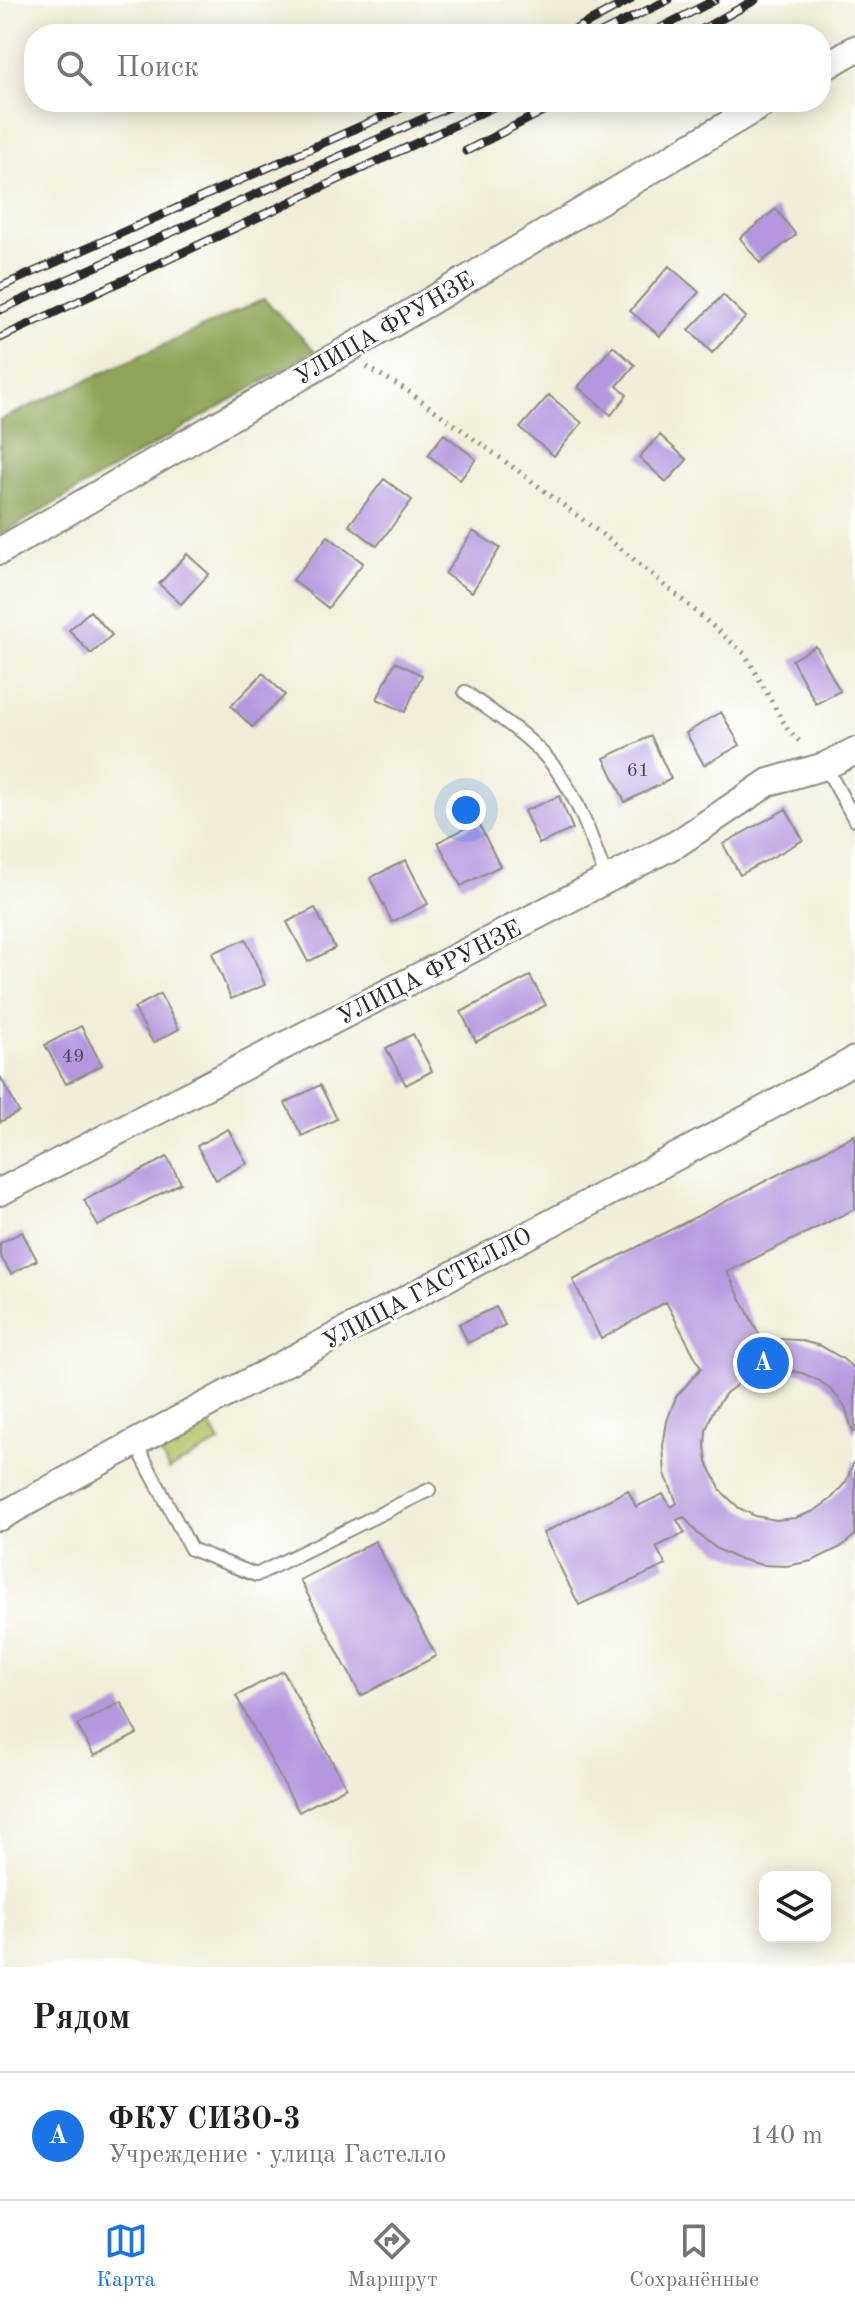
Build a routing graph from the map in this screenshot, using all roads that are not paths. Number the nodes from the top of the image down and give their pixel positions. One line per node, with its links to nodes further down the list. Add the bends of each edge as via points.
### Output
1 (855, 49): 2 (street)
2 (831, 63)
3 (749, 112): 4 (street, УЛИЦА ФРУНЗЕ)
4 (0, 551)
5 (465, 692): 9 (lane, via 527,738 562,777)
6 (855, 751): 7 (street, УЛИЦА ФРУНЗЕ)
7 (825, 766): 8 (lane); 9 (street, УЛИЦА ФРУНЗЕ, via 769,782 678,843)
8 (855, 820)
9 (607, 880): 11 (street, УЛИЦА ФРУНЗЕ)
10 (855, 1060): 12 (street, УЛИЦА ГАСТЕЛЛО)
11 (0, 1192)
12 (135, 1442): 13 (lane, via 191,1549 256,1575); 14 (street, УЛИЦА ГАСТЕЛЛО)
13 (429, 1490)
14 (0, 1517)

